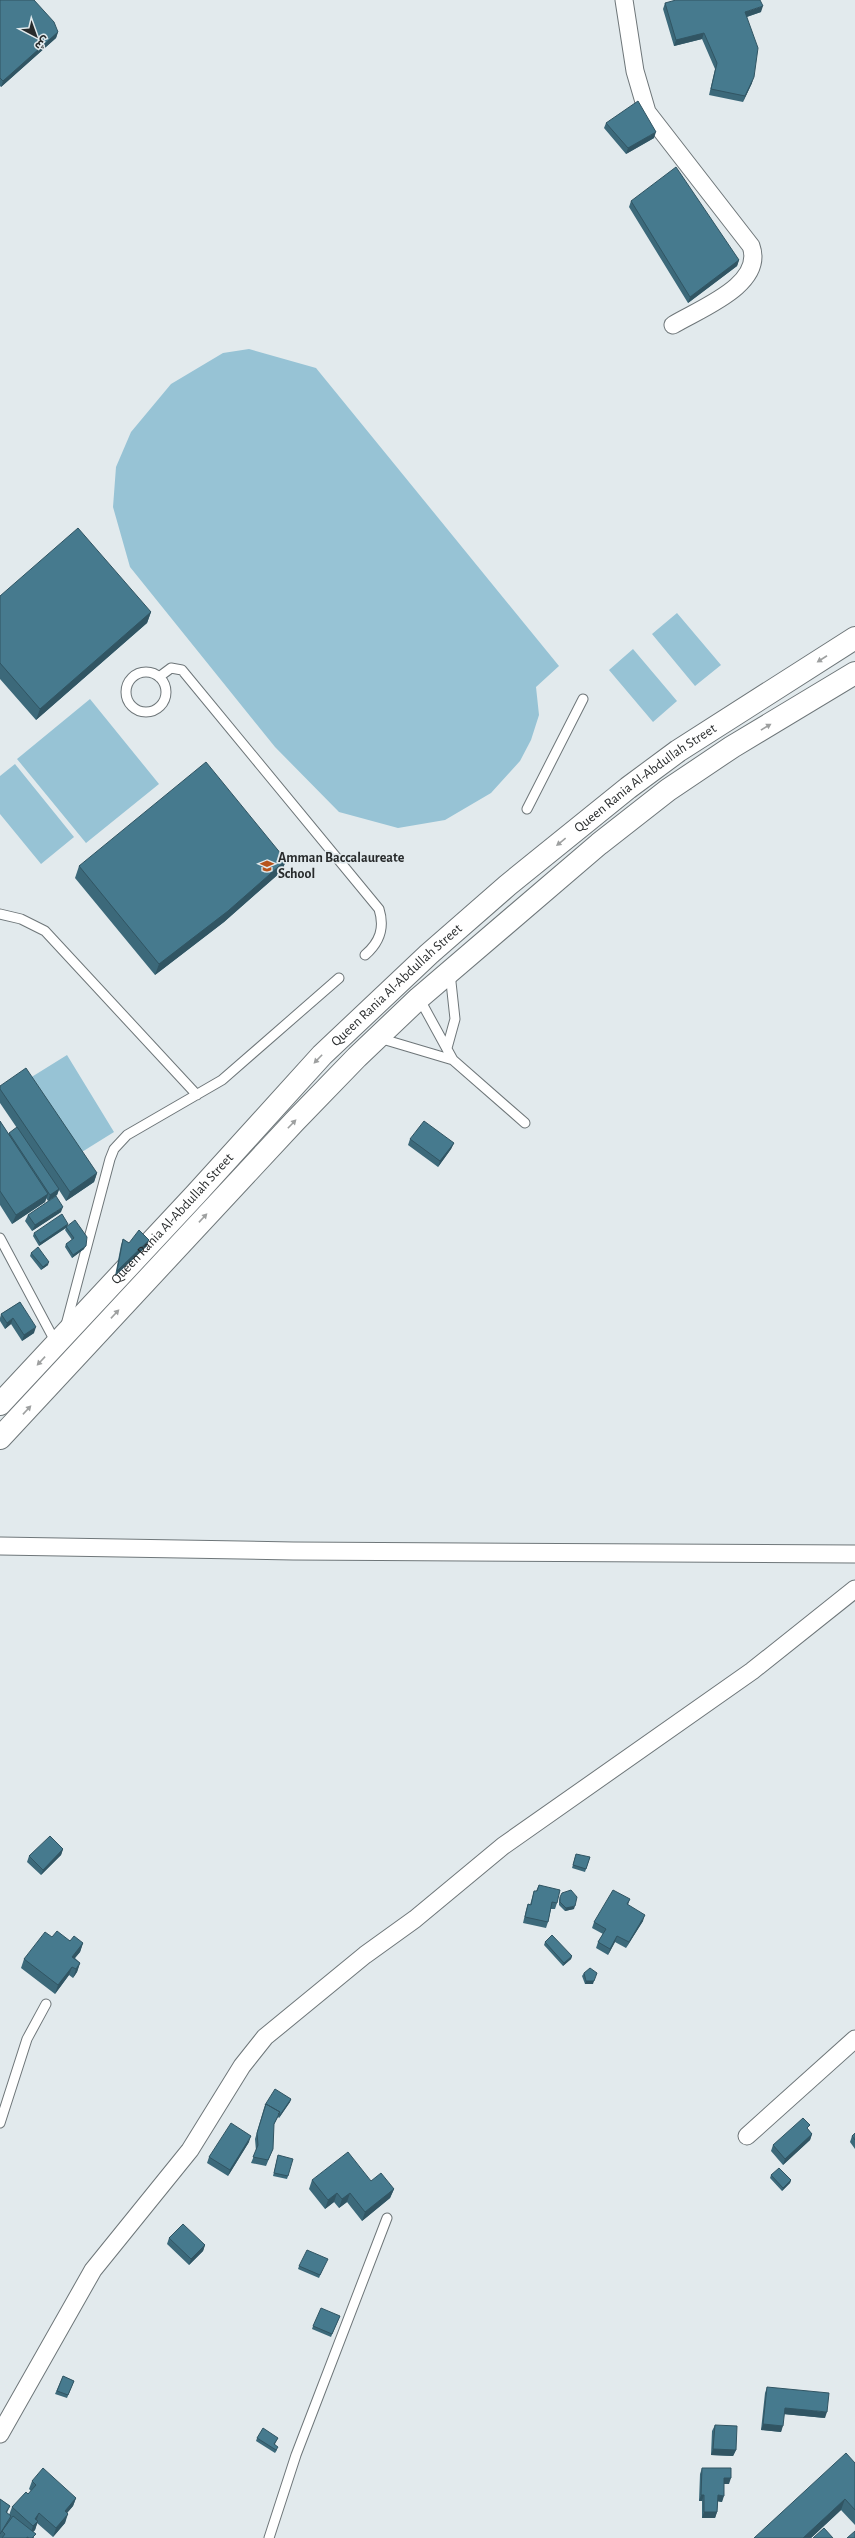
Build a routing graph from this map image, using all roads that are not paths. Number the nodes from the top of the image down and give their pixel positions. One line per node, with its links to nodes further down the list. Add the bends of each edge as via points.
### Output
1 (624, 0): 2 (street, via 635,71 647,112 748,241 754,254 754,265 736,288)
2 (673, 325)
3 (855, 638): 19 (main road, Queen Rania Al-Abdullah Street, one-way to 19, via 709,731 647,774 520,875 429,954 317,1060)
4 (855, 673): 10 (main road, Queen Rania Al-Abdullah Street, one-way to 4, via 599,844 668,790 720,755)
5 (159, 677): 5 (lane, via 145,672 138,674 128,683 126,697 134,709 148,712 160,706 166,694); 9 (lane, via 171,668 182,670 379,909 382,924 379,939)
6 (583, 698): 7 (lane)
7 (527, 809)
8 (0, 914): 16 (lane, via 21,919 45,931)
9 (365, 955)
10 (450, 972): 12 (main road, Queen Rania Al-Abdullah Street); 14 (lane, via 455,1020)
11 (339, 978): 16 (lane, via 222,1080)
12 (419, 998): 13 (main road, Queen Rania Al-Abdullah Street); 14 (lane)
13 (377, 1037): 15 (lane); 21 (main road, Queen Rania Al-Abdullah Street, one-way to 13, via 180,1242)
14 (446, 1048): 15 (lane)
15 (452, 1060): 17 (lane)
16 (197, 1095): 19 (lane, via 134,1131 114,1149)
17 (525, 1123)
18 (0, 1238): 19 (lane)
19 (60, 1341): 20 (main road, Queen Rania Al-Abdullah Street, one-way to 20)
20 (0, 1404)
21 (0, 1438)
22 (0, 1546): 23 (street, via 293,1551)
23 (855, 1554)
24 (855, 1589): 30 (street, via 752,1671 503,1846 265,2037 242,2066 190,2150 93,2270)
25 (46, 2004): 27 (lane, via 27,2039)
26 (855, 2039): 28 (street)
27 (0, 2123)
28 (747, 2136)
29 (387, 2218): 31 (lane, via 296,2455)
30 (0, 2434)
31 (269, 2538)

